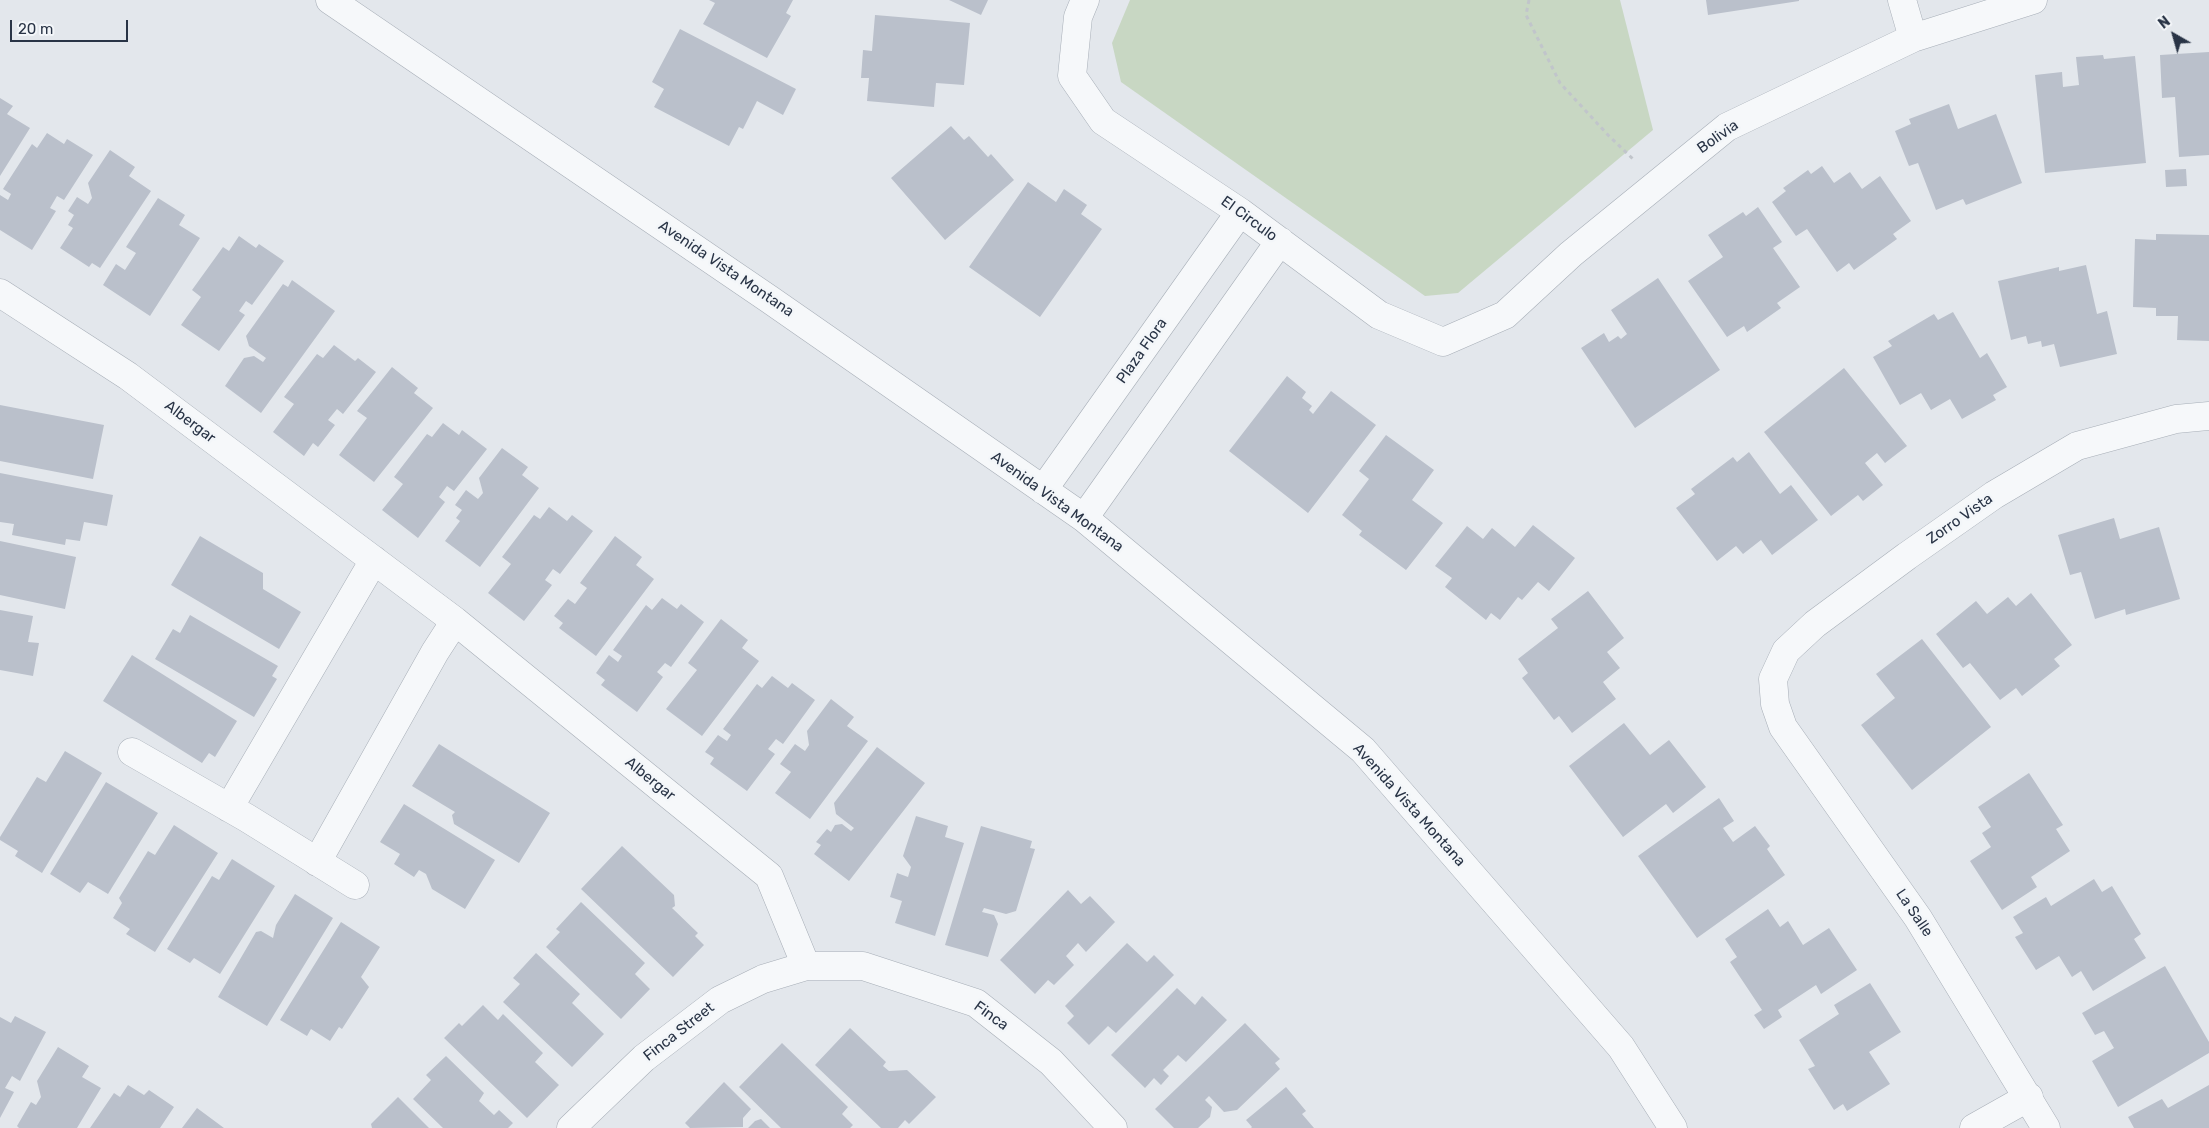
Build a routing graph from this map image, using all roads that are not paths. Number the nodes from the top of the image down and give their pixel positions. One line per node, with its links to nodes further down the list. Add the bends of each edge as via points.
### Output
1 (330, 0): 11 (street, Avenida Vista Montana)
2 (1085, 0): 6 (street, El Circulo, via 1078,17 1072,76 1104,121)
3 (1902, 0): 5 (street)
4 (2033, 0): 5 (street, Bolivia)
5 (1913, 38): 9 (street, Bolivia, via 1727,127 1572,254 1505,315)
6 (1240, 212): 7 (street, El Circulo); 11 (street, Plaza Flora)
7 (1280, 241): 9 (street, El Circulo, via 1379,315); 12 (street)
8 (0, 293): 13 (street, Albergar, via 128,376)
9 (1443, 342)
10 (2209, 416): 15 (street, Zorro Vista, via 2176,419 2077,446 1994,495 1907,556 1786,651 1773,678)
11 (1043, 490): 12 (street, Avenida Vista Montana)
12 (1084, 518): 24 (street, Avenida Vista Montana, via 1363,750 1621,1047)
13 (374, 560): 14 (street, Albergar); 17 (street)
14 (455, 621): 18 (street); 20 (street, Albergar, via 769,876)
15 (1775, 704): 21 (street, La Salle, via 1783,728 1918,918)
16 (132, 752): 17 (street)
17 (229, 808): 18 (street)
18 (316, 862): 19 (street)
19 (355, 885)
20 (806, 966): 22 (street, Finca Street, via 763,979 720,1000 644,1058); 23 (street, Finca, via 864,966 976,1003 1051,1062)
21 (2029, 1097): 25 (street); 26 (street, La Salle)
22 (571, 1128)
23 (1113, 1128)
24 (1673, 1128)
25 (1974, 1128)
26 (2046, 1128)

